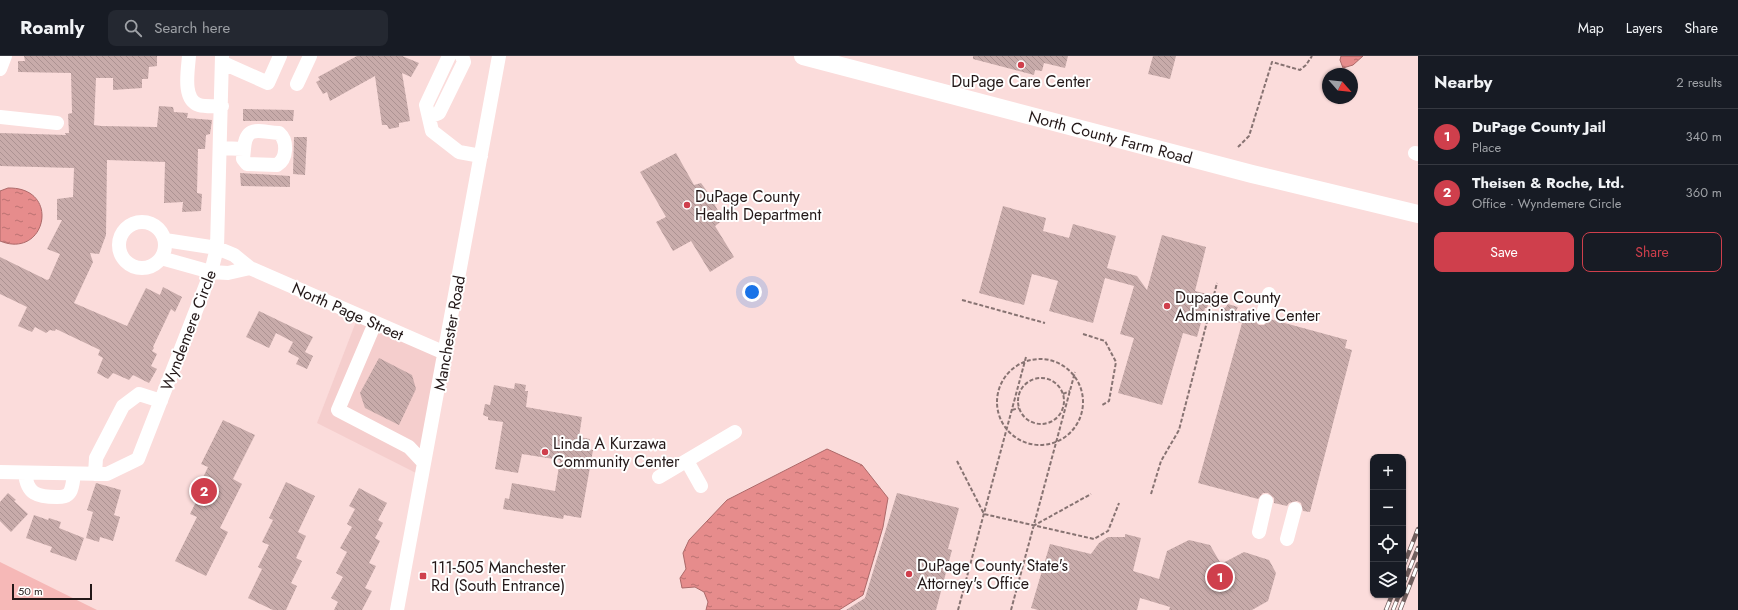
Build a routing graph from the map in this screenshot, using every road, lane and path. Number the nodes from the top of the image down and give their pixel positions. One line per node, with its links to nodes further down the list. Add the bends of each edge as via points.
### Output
1 (5, 56): 11 (street)
2 (189, 56): 13 (street, via 188,95 192,102 200,106)
3 (280, 56): 10 (street, via 268,82)
4 (310, 56): 12 (street)
5 (449, 56): 16 (street, via 426,105)
6 (462, 56): 16 (street, via 464,62 439,113)
7 (499, 56): 20 (street, Manchester Road)
8 (803, 56): 21 (main road, North County Farm Road, via 1252,174)
9 (1312, 56): 17 (path, via 1300,70 1272,62 1249,136)
10 (222, 59): 13 (street, Wyndemere Circle)
11 (0, 69)
12 (297, 84)
13 (222, 106): 18 (street, Wyndemere Circle)
14 (0, 117): 15 (street)
15 (57, 123)
16 (430, 124): 20 (street, via 459,152)
17 (1238, 147)
18 (220, 148): 19 (street); 23 (street, Wyndemere Circle)
19 (244, 149)
20 (481, 156): 34 (street, Manchester Road)
21 (1418, 214)
22 (165, 240): 23 (street, North Page Street); 24 (street); 24 (street, via 155,226 138,222 129,226 119,241 119,250 129,265 147,268)
23 (218, 248): 25 (street, North Page Street, via 234,254); 26 (street, Wyndemere Circle)
24 (162, 258): 26 (street)
25 (250, 268): 26 (street, via 228,273); 31 (street, North Page Street)
26 (212, 272): 44 (street, Wyndemere Circle)
27 (1217, 284): 66 (path, via 1179,430 1161,461)
28 (1269, 294): 30 (street)
29 (962, 300): 32 (path)
30 (1262, 317)
31 (375, 323): 34 (street, North Page Street); 55 (street, via 338,410)
32 (1046, 323)
33 (1083, 334): 45 (path, via 1105,341 1116,362 1109,401)
34 (445, 353): 53 (street, Manchester Road)
35 (1026, 357): 36 (path)
36 (1025, 361): 38 (path, via 1049,359 1063,365); 39 (path); 51 (path, via 1006,375 998,390 997,407)
37 (1075, 372): 38 (path)
38 (1074, 376): 41 (path); 54 (path, via 1081,390 1081,413 1075,427)
39 (1020, 379): 40 (path); 43 (path)
40 (1026, 384): 42 (path, via 1034,379 1047,379 1058,386); 43 (path)
41 (1070, 391): 42 (path); 46 (path)
42 (1063, 394): 46 (path)
43 (1017, 395): 47 (path); 48 (path)
44 (161, 401): 62 (street, Wyndemere Circle, via 138,459 107,474); 62 (street, via 139,394 123,406 96,458)
45 (1102, 405)
46 (1064, 407): 49 (path); 50 (path)
47 (1019, 408): 48 (path); 49 (path, via 1023,416 1034,423 1047,423)
48 (1012, 410): 51 (path)
49 (1056, 418): 50 (path)
50 (1061, 423): 54 (path)
51 (1006, 430): 54 (path, via 1019,440 1034,444); 70 (path)
52 (735, 432): 56 (street)
53 (429, 439): 55 (street); 58 (street, Manchester Road)
54 (1056, 442): 71 (path)
55 (409, 447): 58 (street)
56 (687, 461): 63 (street); 64 (street)
57 (957, 461): 70 (path)
58 (424, 463): 74 (street, Manchester Road)
59 (0, 472): 60 (street, Wyndemere Circle)
60 (25, 473): 61 (street, Wyndemere Circle); 61 (street, via 29,488 42,497 68,495)
61 (74, 474): 62 (street, Wyndemere Circle)
62 (95, 474)
63 (659, 477)
64 (701, 486)
65 (1091, 494): 71 (path)
66 (1151, 494)
67 (1266, 501): 72 (street)
68 (1119, 502): 71 (path, via 1108,531 1094,539)
69 (1295, 509): 73 (street)
70 (984, 514): 71 (path); 75 (path)
71 (1033, 526): 76 (path)
72 (1259, 532)
73 (1287, 539)
74 (397, 610)
75 (958, 610)
76 (1010, 610)

